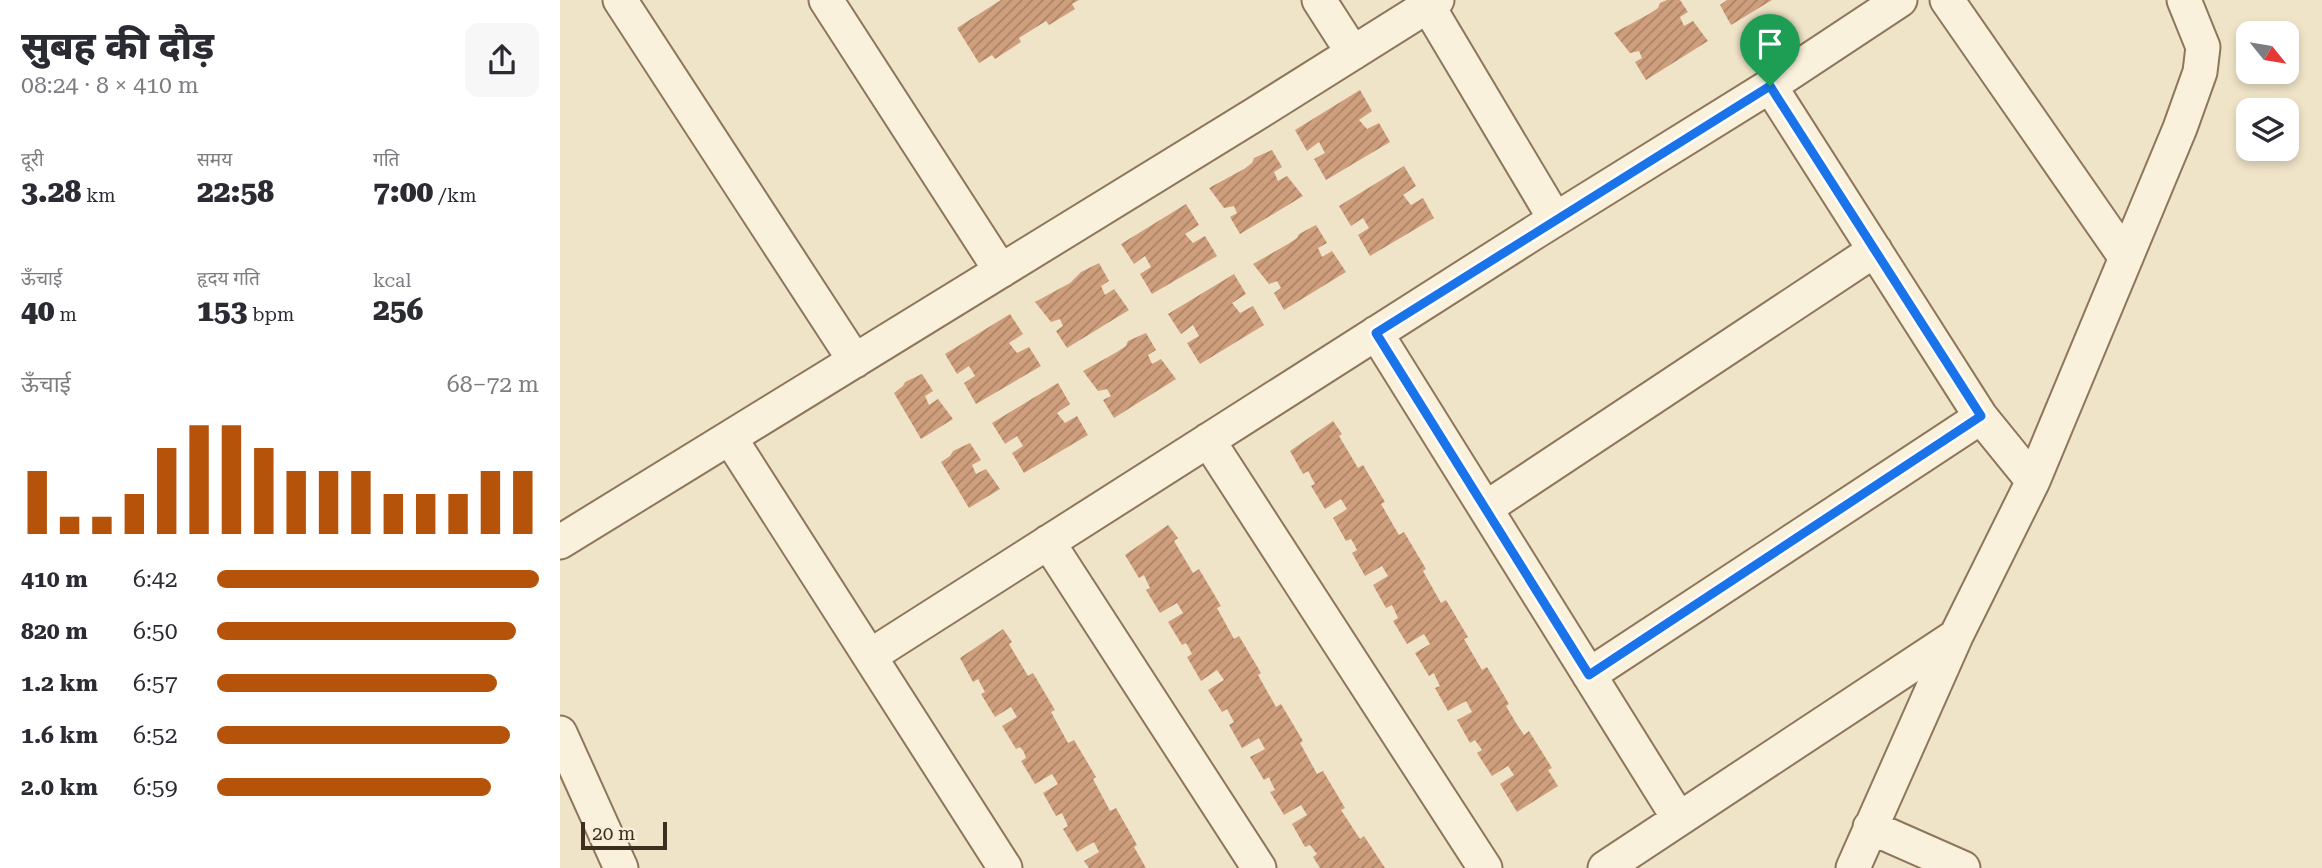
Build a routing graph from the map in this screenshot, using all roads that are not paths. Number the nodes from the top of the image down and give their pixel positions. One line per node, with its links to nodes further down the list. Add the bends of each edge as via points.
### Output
1 (621, 0): 15 (street)
2 (1319, 0): 8 (street)
3 (1900, 0): 9 (street)
4 (1947, 0): 12 (street)
5 (2184, 0): 12 (street, via 2203,47 2200,72)
6 (835, 3): 13 (street)
7 (1432, 3): 8 (street); 10 (street)
8 (1353, 53): 13 (street)
9 (1770, 86): 10 (street); 11 (street)
10 (1555, 219): 14 (street)
11 (1875, 250): 16 (street); 20 (street)
12 (2126, 258): 19 (street)
13 (1001, 271): 15 (street)
14 (1376, 333): 18 (street); 20 (street)
15 (855, 361): 17 (street)
16 (1981, 416): 19 (street); 25 (street)
17 (730, 438): 21 (street); 24 (street)
18 (1208, 440): 22 (street); 32 (street)
19 (2033, 481): 23 (street)
20 (1486, 508): 25 (street)
21 (560, 542)
22 (1048, 542): 24 (street); 31 (street)
23 (1956, 635): 27 (street); 28 (street)
24 (870, 656): 30 (street)
25 (1589, 675): 27 (street)
26 (560, 733): 29 (street)
27 (1679, 819): 33 (street)
28 (1870, 827): 34 (street); 35 (street)
29 (621, 868)
30 (1005, 868)
31 (1259, 868)
32 (1485, 868)
33 (1605, 868)
34 (1853, 868)
35 (1963, 868)

